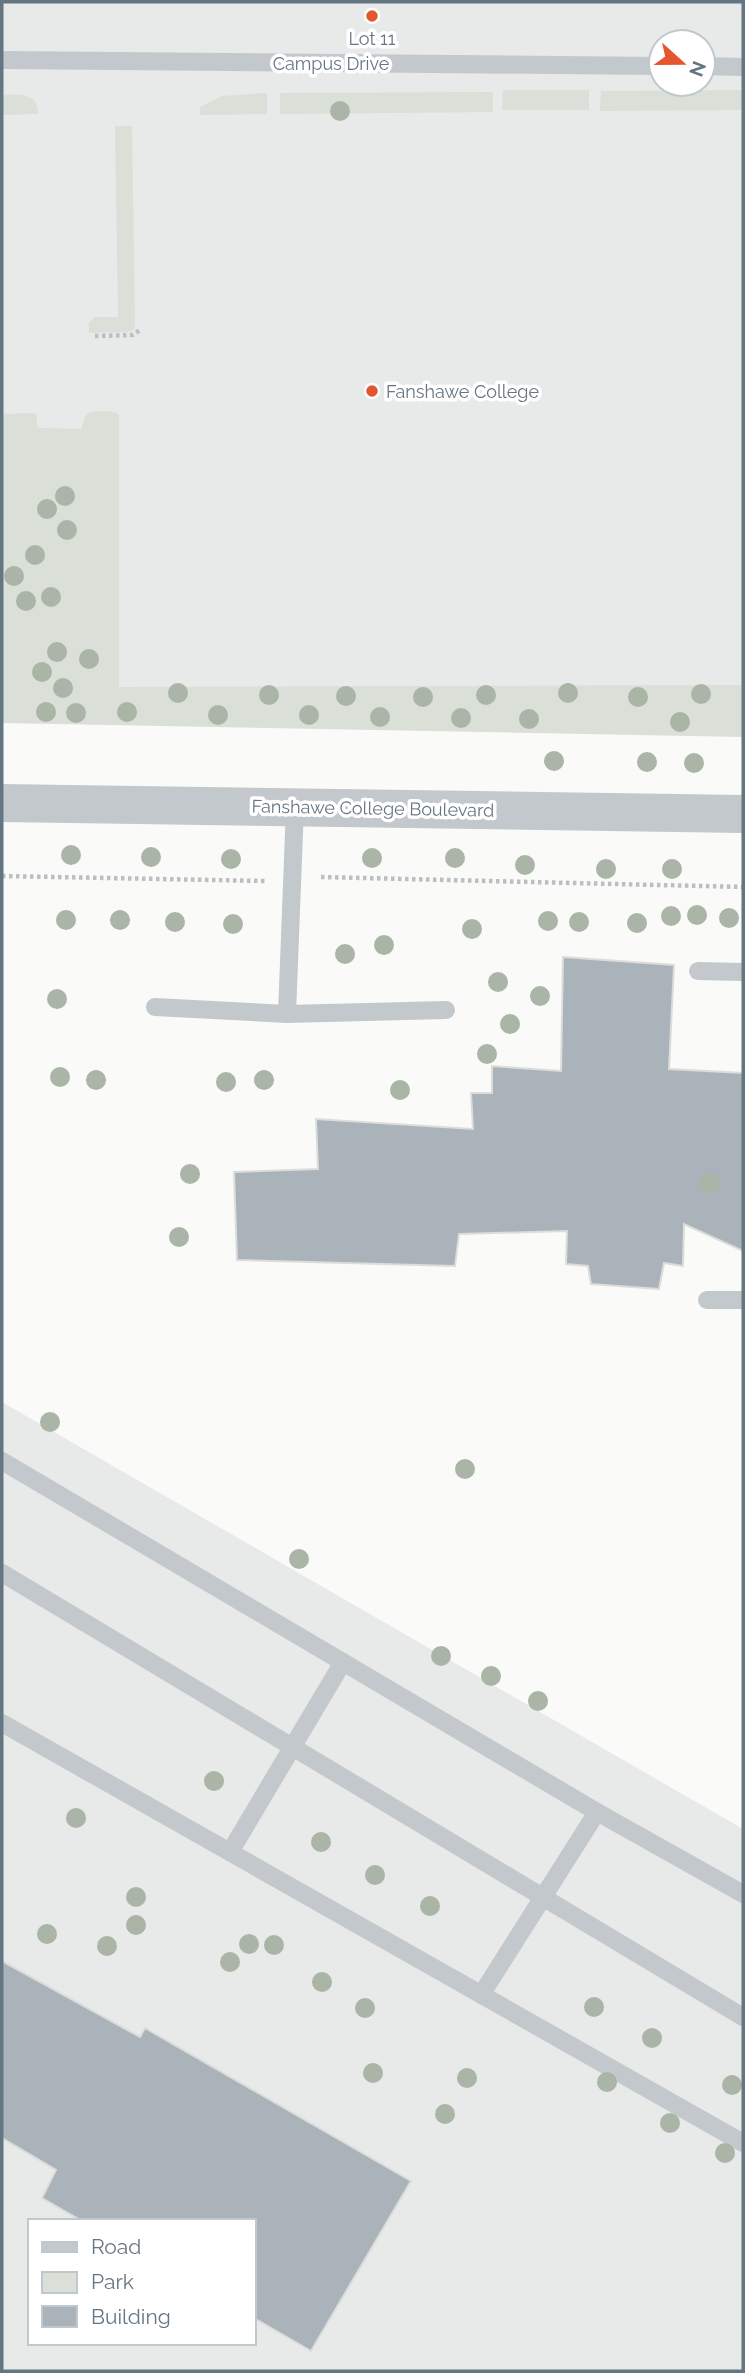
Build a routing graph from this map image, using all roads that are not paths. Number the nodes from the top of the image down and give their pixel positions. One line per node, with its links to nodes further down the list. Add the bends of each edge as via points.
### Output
1 (2, 60): 2 (lane, Campus Drive)
2 (647, 66)
3 (717, 66): 4 (lane)
4 (743, 67)
5 (2, 803): 6 (street, Fanshawe College Boulevard)
6 (295, 807): 7 (street, Fanshawe College Boulevard); 12 (lane)
7 (743, 814)
8 (698, 971): 9 (lane)
9 (743, 972)
10 (155, 1007): 12 (lane)
11 (446, 1010): 12 (lane)
12 (287, 1014)
13 (707, 1300): 14 (lane)
14 (743, 1300)
15 (2, 1461): 17 (lane)
16 (2, 1573): 19 (lane)
17 (343, 1662): 19 (lane); 20 (lane)
18 (2, 1723): 21 (lane)
19 (292, 1747): 21 (lane); 23 (lane)
20 (597, 1812): 22 (lane); 23 (lane)
21 (230, 1852): 24 (lane)
22 (743, 1894)
23 (544, 1897): 24 (lane); 25 (lane)
24 (481, 1995): 26 (lane)
25 (743, 2017)
26 (743, 2143)

